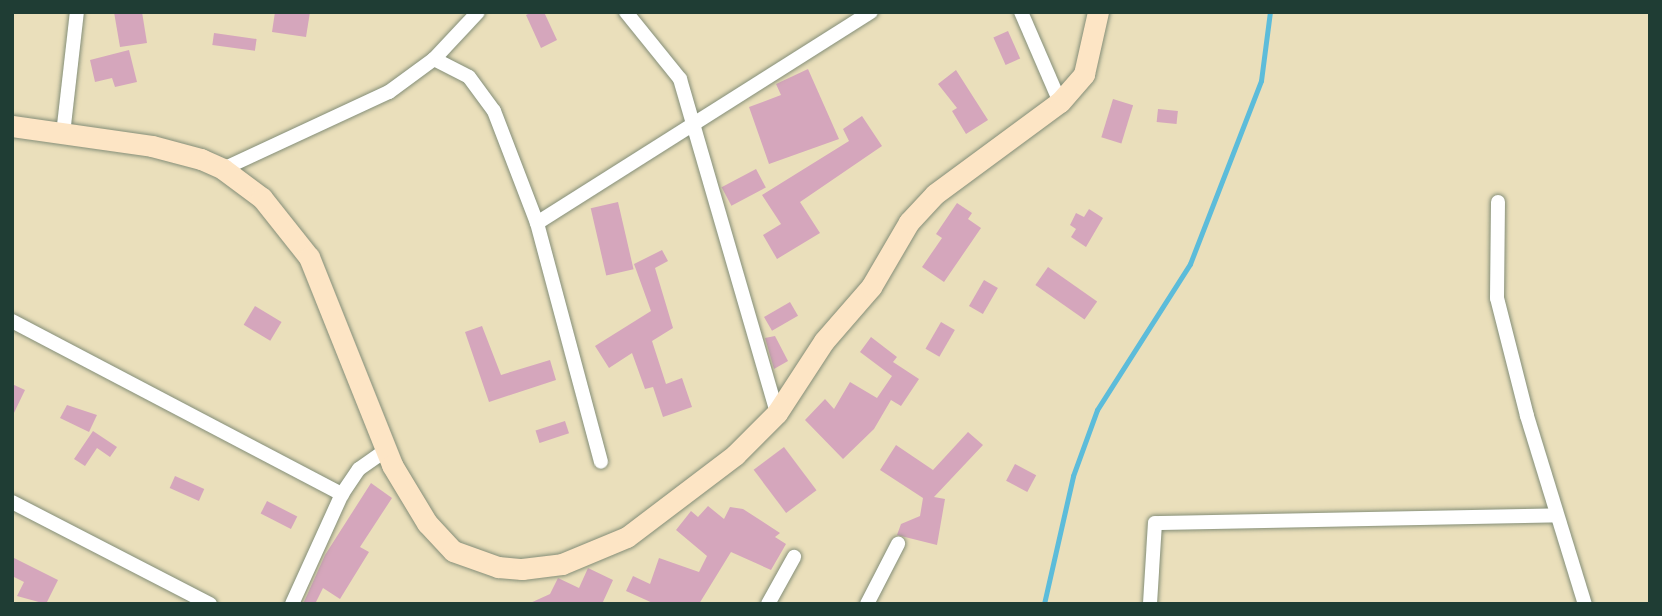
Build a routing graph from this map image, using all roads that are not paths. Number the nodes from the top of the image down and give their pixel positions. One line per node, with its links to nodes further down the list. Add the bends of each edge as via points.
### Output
1 (77, 12): 11 (street)
2 (478, 12): 7 (street)
3 (626, 12): 10 (street, via 680,79)
4 (871, 12): 10 (street)
5 (1021, 12): 8 (street)
6 (1098, 12): 8 (street, via 1084,74)
7 (434, 59): 12 (street, via 389,92); 14 (street, via 468,77 494,111)
8 (1060, 102): 16 (street, via 935,194 909,222 871,287 824,341)
9 (12, 126): 11 (street)
10 (694, 127): 14 (street); 16 (street)
11 (62, 134): 12 (street, via 152,146)
12 (223, 169): 17 (street, via 262,198 310,257)
13 (1498, 202): 21 (street, via 1497,298)
14 (537, 223): 18 (street)
15 (12, 321): 19 (street)
16 (777, 413): 17 (street, via 736,455 627,537 562,564 522,569 498,567 453,551 427,523)
17 (386, 450): 19 (street, via 359,468)
18 (601, 462)
19 (342, 494): 25 (street)
20 (12, 502): 24 (street)
21 (1556, 515): 28 (street, via 1155,523); 29 (street)
22 (898, 544): 27 (street)
23 (794, 557): 26 (street)
24 (210, 604)
25 (292, 604)
26 (768, 604)
27 (867, 604)
28 (1150, 604)
29 (1586, 604)

